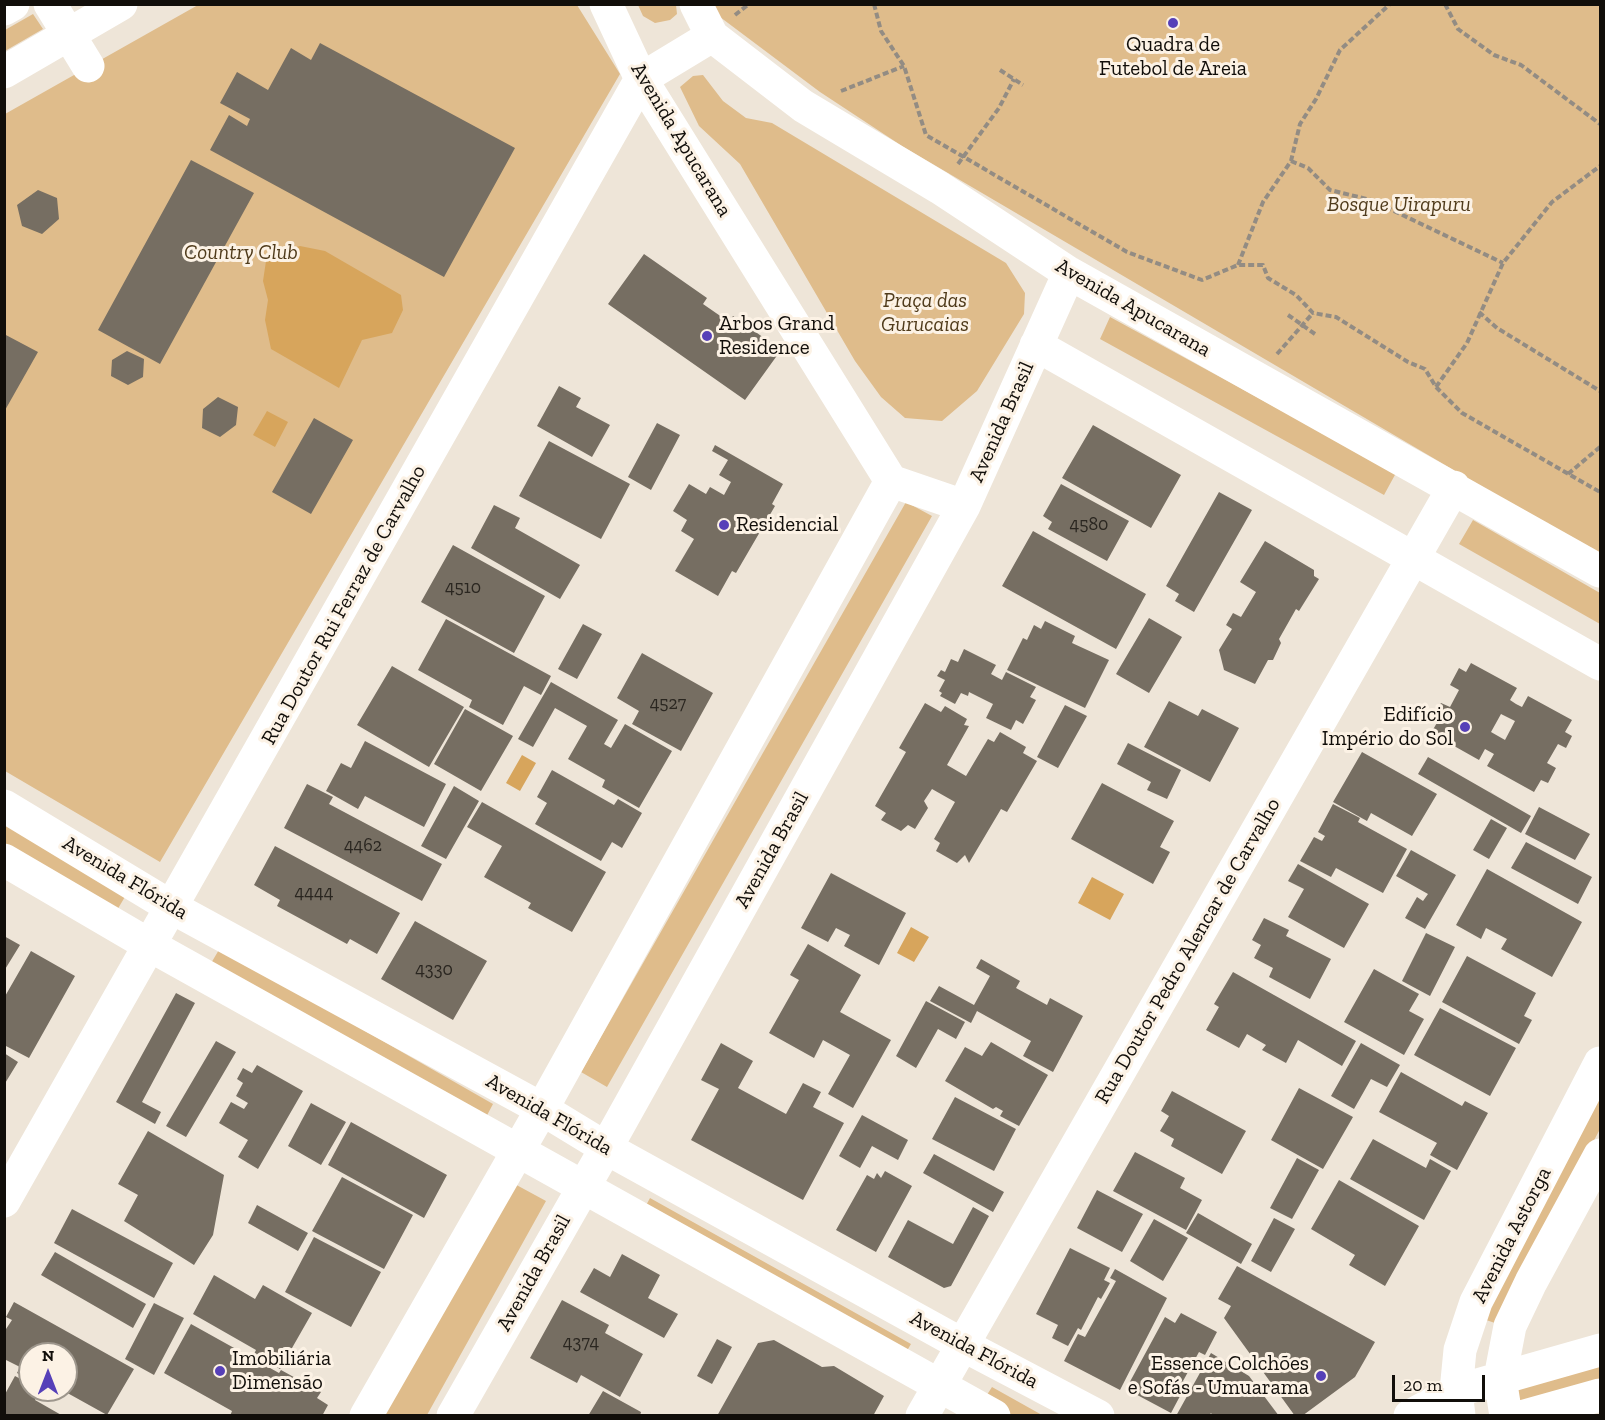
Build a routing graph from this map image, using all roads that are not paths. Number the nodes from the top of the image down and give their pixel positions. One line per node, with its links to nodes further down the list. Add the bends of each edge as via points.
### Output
1 (13, 4): 6 (street)
2 (50, 4): 7 (street)
3 (121, 4): 7 (street)
4 (606, 4): 11 (street, Avenida Apucarana)
5 (696, 4): 8 (street, Avenida Apucarana)
6 (4, 9)
7 (69, 35): 9 (street); 10 (street)
8 (712, 36): 11 (street, Rua Doutor Rui Ferraz de Carvalho); 12 (street, Avenida Apucarana, via 803,106 940,188)
9 (88, 66)
10 (4, 72)
11 (641, 79): 14 (street, Avenida Apucarana); 22 (street, Rua Doutor Rui Ferraz de Carvalho)
12 (1069, 273): 13 (street, Avenida Brasil); 15 (street, Avenida Apucarana)
13 (1036, 345): 16 (street, Avenida Brasil); 17 (street)
14 (891, 482): 16 (street); 25 (street)
15 (1454, 487): 17 (street, Rua Doutor Pedro Alencar de Carvalho); 18 (street, Avenida Apucarana)
16 (964, 506): 26 (street, Avenida Brasil)
17 (1412, 559): 19 (street); 31 (street, Rua Doutor Pedro Alencar de Carvalho)
18 (1600, 571)
19 (1600, 664)
20 (4, 806): 22 (street, Avenida Flórida)
21 (4, 860): 23 (street)
22 (173, 908): 23 (street, Rua Doutor Rui Ferraz de Carvalho); 25 (street, Avenida Flórida)
23 (151, 946): 27 (street); 30 (street, Rua Doutor Rui Ferraz de Carvalho)
24 (1600, 1063): 36 (street, Avenida Astorga, via 1476,1302 1460,1350)
25 (542, 1109): 26 (street, Avenida Flórida); 27 (street)
26 (606, 1148): 29 (street, Avenida Brasil); 31 (street, Avenida Flórida)
27 (518, 1150): 29 (street); 37 (street)
28 (1600, 1155): 33 (street, Avenida Astorga, via 1510,1326)
29 (583, 1187): 34 (street); 38 (street, Avenida Brasil)
30 (4, 1201)
31 (963, 1345): 34 (street, Rua Doutor Pedro Alencar de Carvalho); 41 (street, Avenida Flórida)
32 (1600, 1350): 33 (street)
33 (1500, 1378): 36 (street); 43 (street, Avenida Astorga)
34 (939, 1384): 39 (street, Rua Doutor Pedro Alencar de Carvalho); 40 (street)
35 (1600, 1395): 44 (street)
36 (1457, 1403): 42 (street)
37 (366, 1416)
38 (453, 1416)
39 (922, 1416)
40 (994, 1416)
41 (1098, 1416)
42 (1410, 1416)
43 (1506, 1416)
44 (1525, 1416)

